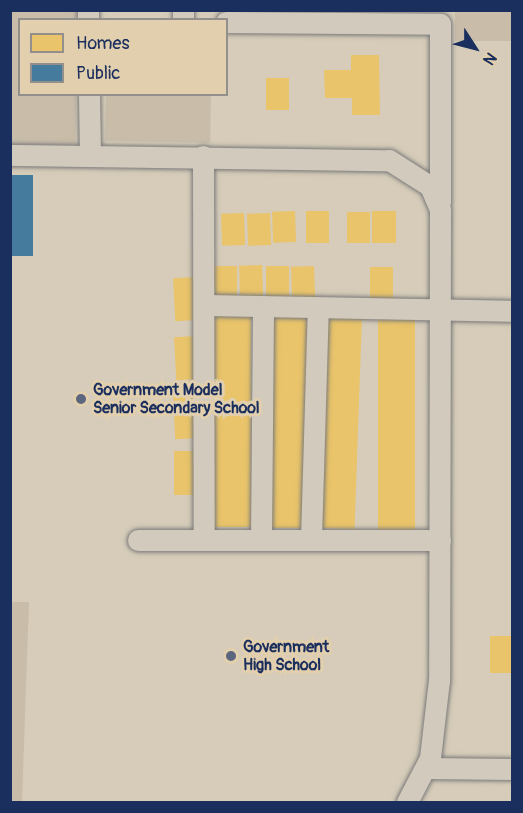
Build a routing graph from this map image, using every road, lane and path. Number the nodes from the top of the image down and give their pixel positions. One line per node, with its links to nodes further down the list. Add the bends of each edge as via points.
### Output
1 (282, 16): 2 (street); 3 (street)
2 (382, 17): 8 (street, via 440,24)
3 (228, 22)
4 (89, 96): 6 (street)
5 (10, 155): 6 (street)
6 (90, 156): 7 (street)
7 (204, 156): 8 (street, via 389,160 430,186); 9 (street)
8 (440, 209): 12 (street)
9 (204, 305): 10 (street); 14 (street)
10 (263, 307): 11 (street); 15 (street)
11 (318, 308): 12 (street); 16 (street)
12 (439, 311): 13 (street); 18 (street)
13 (513, 311)
14 (204, 539): 15 (street); 17 (street)
15 (261, 539): 16 (street)
16 (311, 539): 18 (street)
17 (138, 540)
18 (440, 540): 19 (street, via 439,680)
19 (426, 768): 20 (street); 21 (street)
20 (513, 769)
21 (407, 802)

